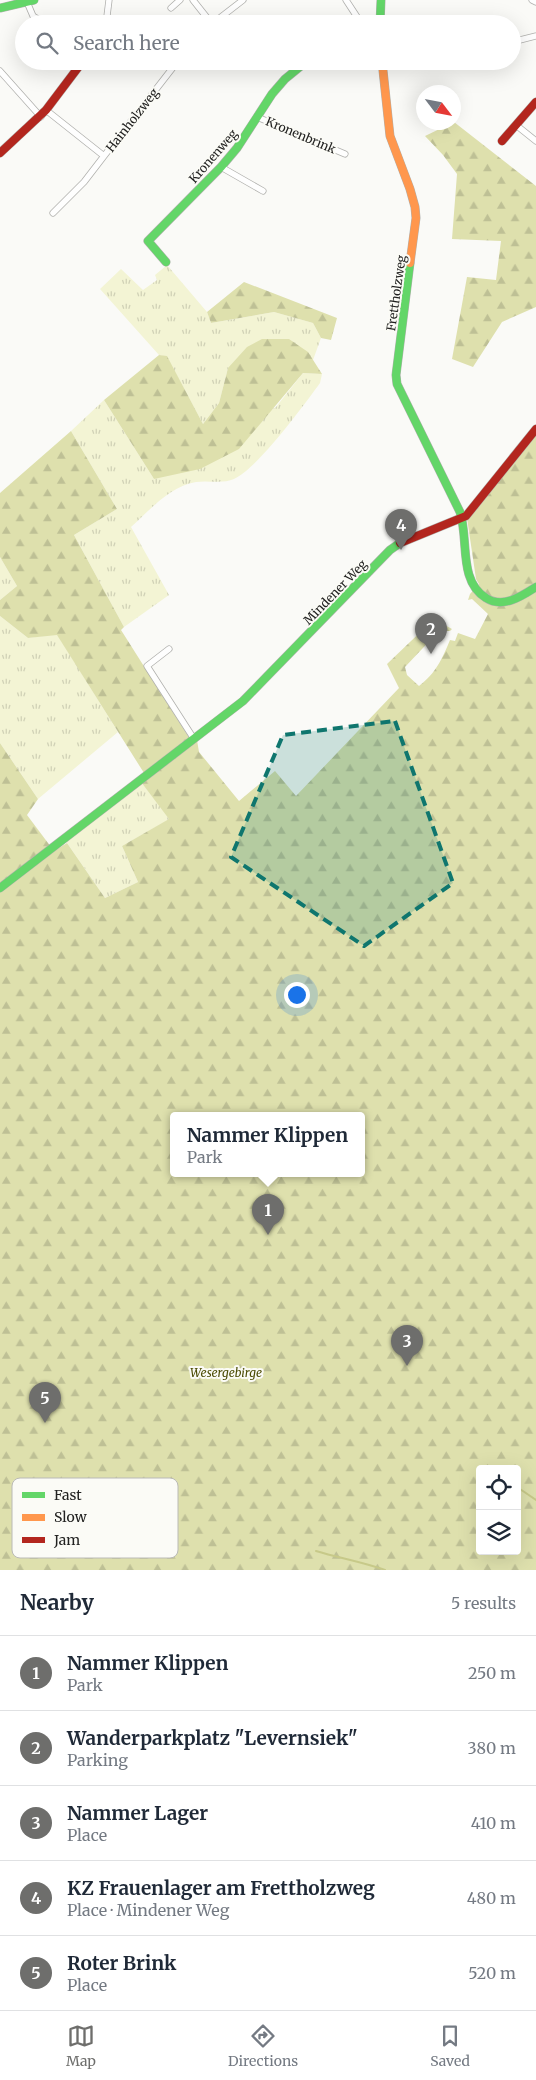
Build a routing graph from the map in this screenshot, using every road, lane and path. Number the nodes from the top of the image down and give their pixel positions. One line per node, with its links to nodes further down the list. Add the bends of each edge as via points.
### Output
1 (109, 0): 13 (street)
2 (180, 0): 11 (street)
3 (193, 0): 14 (street)
4 (243, 0): 15 (street)
5 (346, 0): 16 (street)
6 (381, 0): 17 (street)
7 (532, 0): 9 (street)
8 (30, 1): 10 (street); 12 (street)
9 (536, 2)
10 (0, 8)
11 (171, 8)
12 (33, 15)
13 (107, 15)
14 (205, 15)
15 (224, 15)
16 (355, 15)
17 (380, 15)
18 (536, 36): 19 (street)
19 (521, 40)
20 (76, 70): 26 (street)
21 (171, 70): 33 (street, Hainholzweg)
22 (296, 70): 27 (street, Kronenweg, via 272,94)
23 (383, 70): 39 (street, Frettholzweg, via 392,145 411,189 416,218 397,384 454,497)
24 (0, 71): 26 (street, Hainholzweg)
25 (536, 102): 28 (street)
26 (44, 113): 31 (street); 33 (street, Hainholzweg)
27 (258, 117): 32 (street, Kronenbrink); 34 (street, Kronenweg)
28 (516, 125): 29 (street); 30 (street)
29 (502, 141)
30 (536, 141)
31 (0, 153)
32 (345, 154)
33 (104, 156): 36 (street, Hainholzweg)
34 (221, 167): 35 (street); 37 (street, Kronenweg, via 148,240)
35 (263, 191)
36 (53, 213)
37 (166, 262)
38 (536, 429): 39 (street, Mindener Weg, via 469,514)
39 (461, 518): 40 (street, Frettholzweg, via 471,579 482,596 490,602 511,601); 42 (street, Mindener Weg, via 403,540 390,550 243,701)
40 (536, 587)
41 (169, 649): 42 (street, via 147,666)
42 (194, 739): 43 (street, Mindener Weg)
43 (0, 888)

